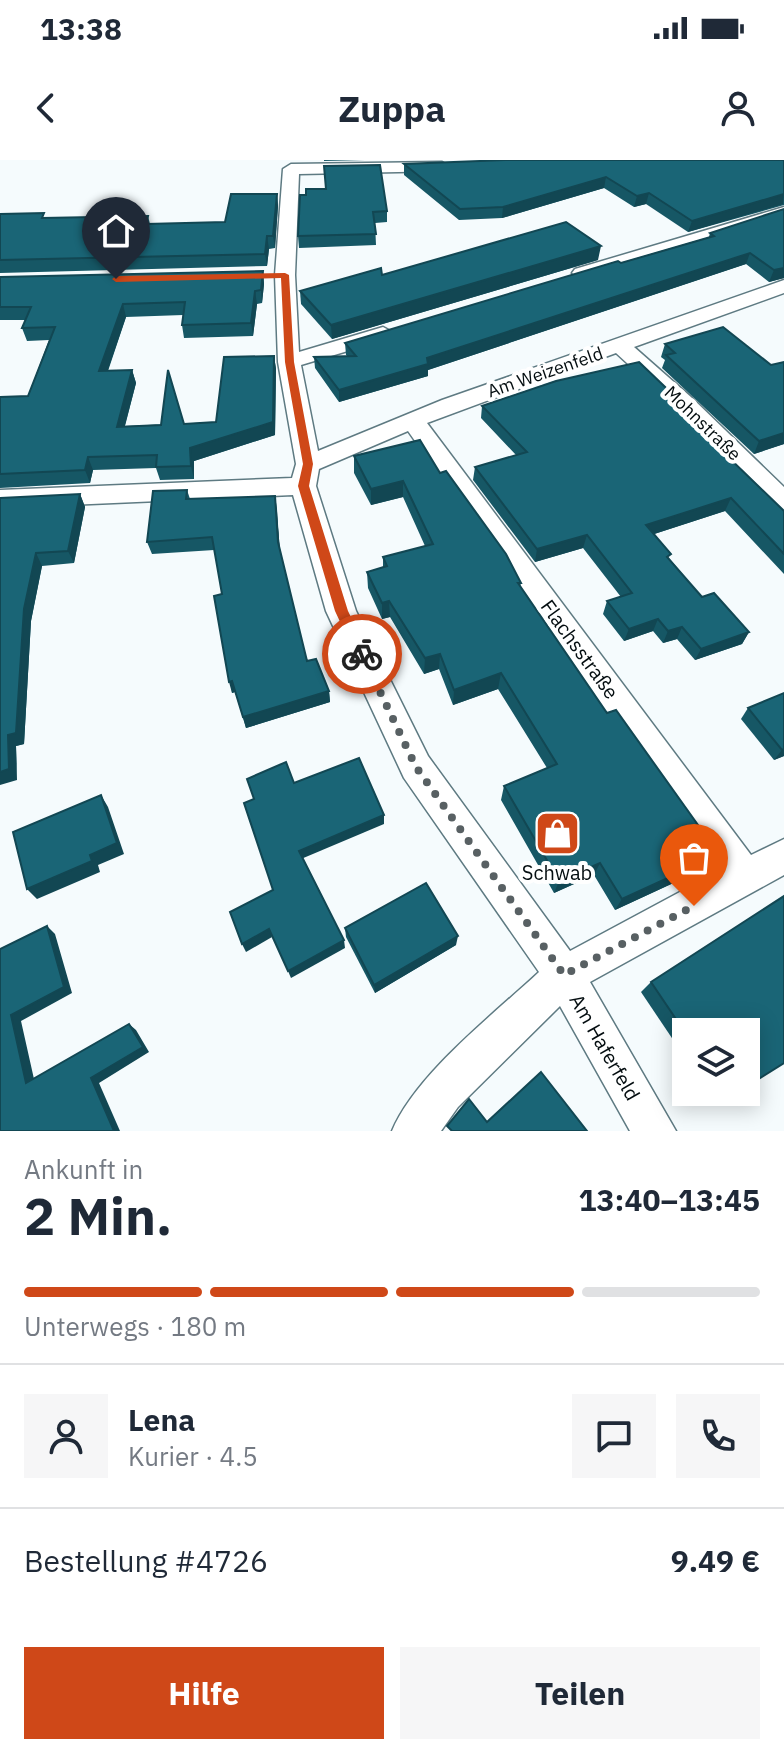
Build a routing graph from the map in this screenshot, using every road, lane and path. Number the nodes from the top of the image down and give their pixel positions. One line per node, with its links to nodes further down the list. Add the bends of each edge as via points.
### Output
1 (463, 166): 7 (street, Am Haferfeld, via 291,169 278,275)
2 (784, 212): 3 (street)
3 (563, 279)
4 (784, 286): 6 (street, Am Weizenfeld)
5 (409, 326): 7 (street)
6 (620, 346): 8 (street, Am Weizenfeld); 11 (street, Mohnstraße)
7 (289, 362): 9 (street, Am Haferfeld)
8 (413, 421): 9 (street, Am Weizenfeld); 13 (street, Flachsstraße)
9 (306, 475): 10 (street, Am Weizenfeld); 14 (street, Am Haferfeld, via 341,611 416,767)
10 (0, 499)
11 (784, 502)
12 (784, 856): 13 (street)
13 (746, 878): 14 (street)
14 (564, 975): 15 (street, via 443,1092); 16 (street, Am Haferfeld)
15 (414, 1131)
16 (654, 1131)

